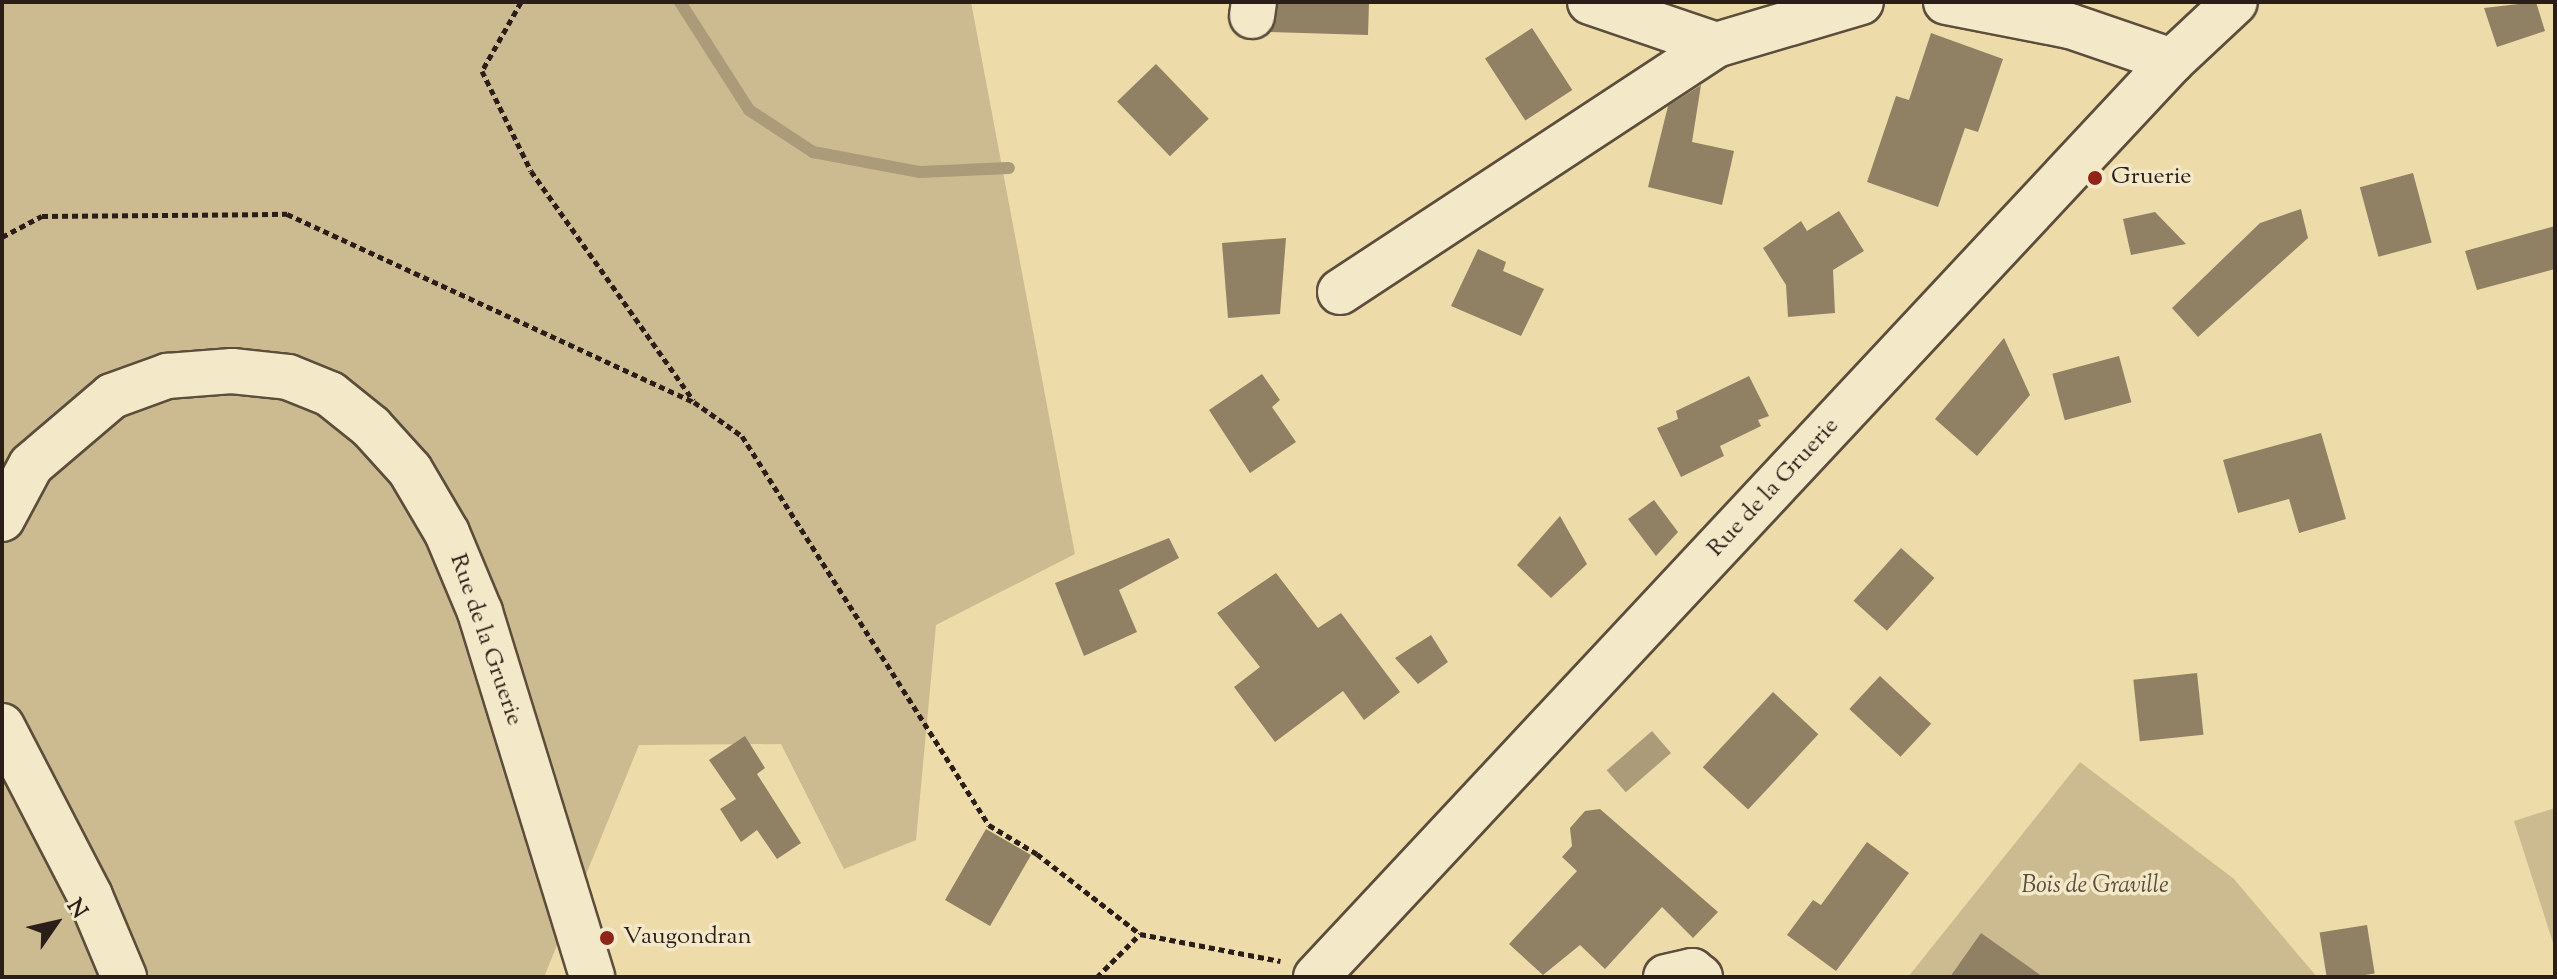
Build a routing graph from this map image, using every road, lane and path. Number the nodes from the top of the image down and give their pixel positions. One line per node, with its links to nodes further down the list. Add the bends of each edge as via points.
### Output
1 (521, 2): 10 (path, via 482,71 531,171)
2 (1590, 2): 6 (street)
3 (1861, 2): 6 (street)
4 (1946, 2): 7 (street, via 2070,26)
5 (2235, 2): 7 (street, Rue de la Gruerie)
6 (1716, 45): 9 (street)
7 (2172, 61): 14 (street, Rue de la Gruerie)
8 (2, 237): 10 (path, via 42,216 287,214)
9 (1340, 292)
10 (694, 402): 13 (path, via 742,436 989,825 1037,854)
11 (2, 519): 16 (street, Rue de la Gruerie, via 31,465 69,427 112,396 167,376 232,371 288,377 340,402 410,470 447,533 480,612)
12 (2, 726): 15 (street, via 90,896)
13 (1140, 934): 14 (path); 17 (path)
14 (1332, 974)
15 (124, 977)
16 (592, 977)
17 (1097, 977)
18 (1666, 977): 19 (street, via 1692,971)
19 (1700, 977)

